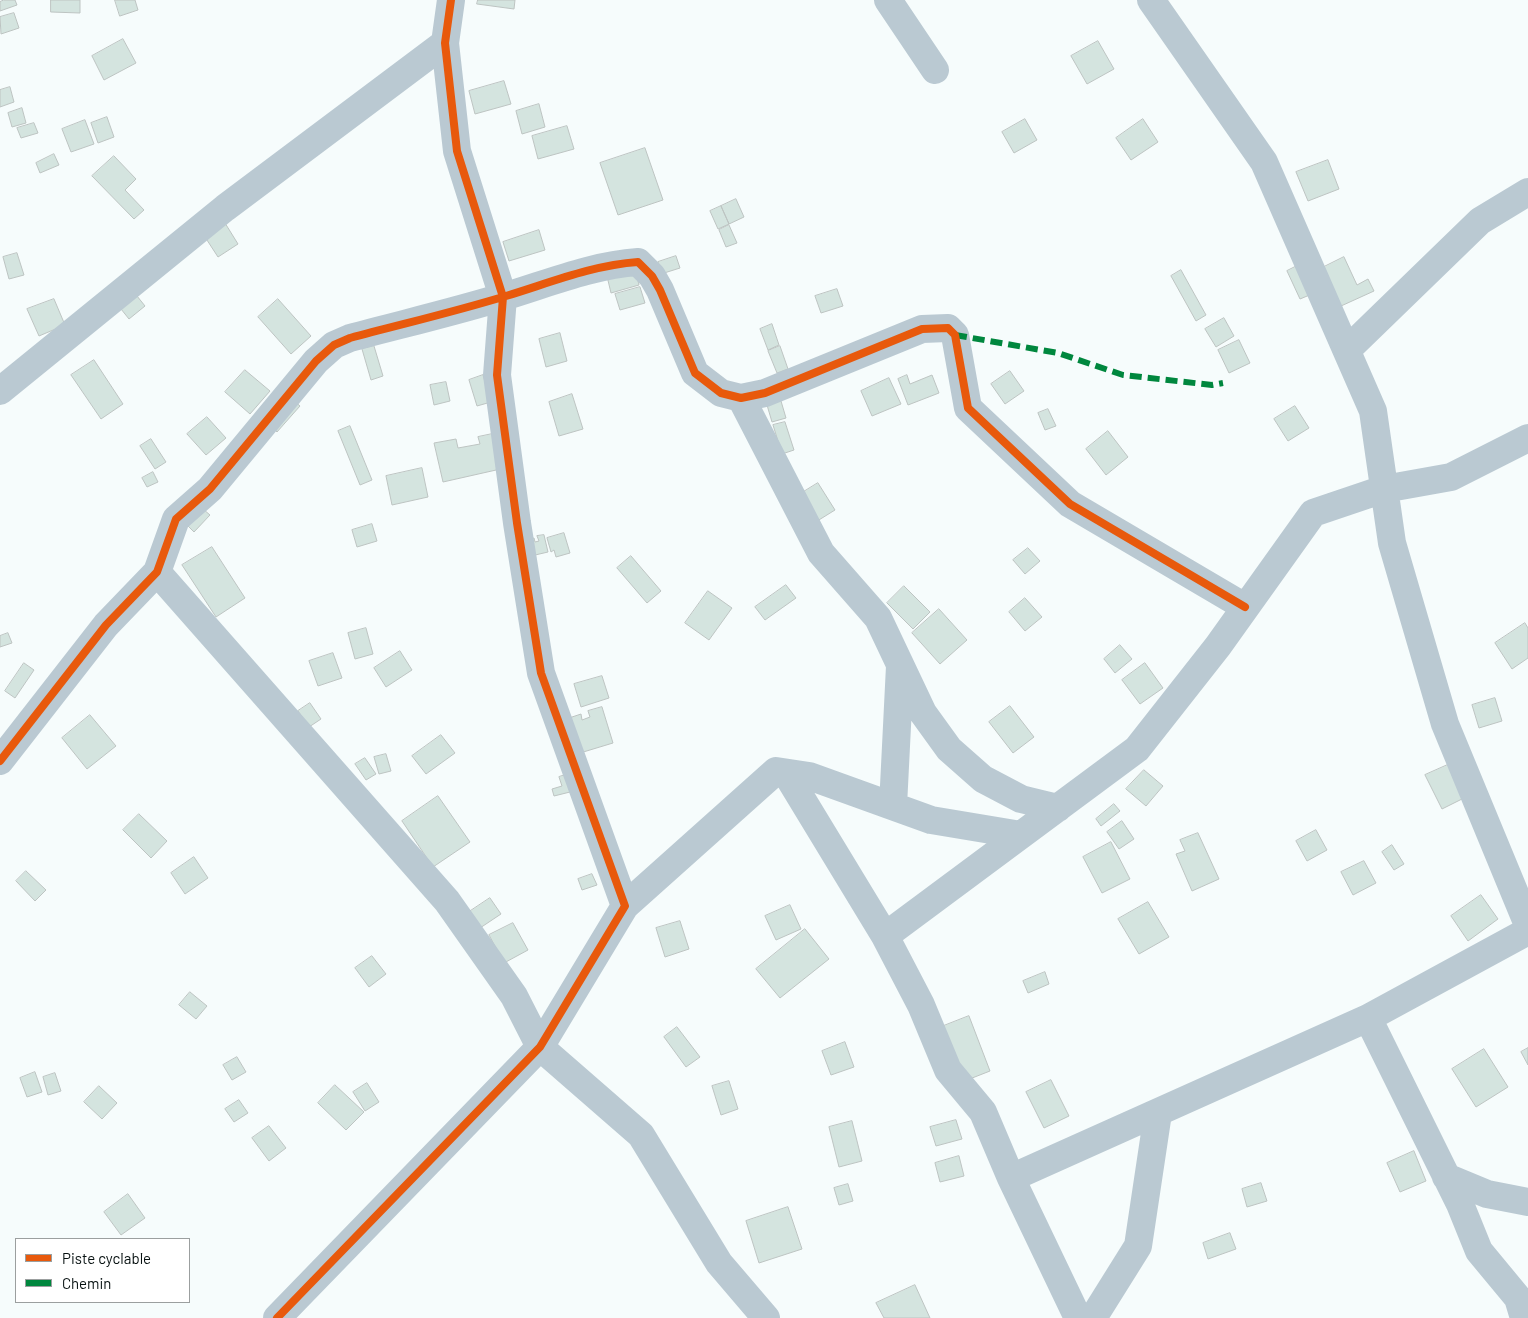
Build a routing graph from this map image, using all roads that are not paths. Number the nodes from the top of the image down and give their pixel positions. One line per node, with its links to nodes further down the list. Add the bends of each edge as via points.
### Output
1 (451, 0): 4 (street)
2 (888, 0): 5 (street)
3 (1151, 0): 8 (street, via 1264,162)
4 (445, 43): 7 (street, via 458,151); 9 (street, via 225,208)
5 (935, 70)
6 (1528, 192): 8 (street, via 1480,221)
7 (503, 297): 10 (street, via 596,268 638,262 660,290 695,372 721,393); 13 (street, via 334,345 316,361 210,489 176,519); 21 (street, via 497,375 541,673)
8 (1347, 350): 12 (street, via 1373,411)
9 (0, 391)
10 (742, 398): 14 (street, via 764,393 922,329 948,328 955,335 968,408 1063,498); 15 (street, via 821,553 878,618)
11 (1528, 438): 12 (street, via 1451,477)
12 (1384, 489): 14 (street, via 1313,513); 22 (street, via 1392,543 1445,724)
13 (156, 572): 16 (street, via 106,625); 26 (street, via 447,901 514,996)
14 (1245, 607): 19 (street, via 1137,749)
15 (900, 660): 18 (street); 19 (street, via 924,713 948,749 983,778 1020,799)
16 (0, 761)
17 (786, 772): 18 (street, via 809,776); 21 (street, via 776,771); 24 (street)
18 (893, 806): 20 (street, via 931,820)
19 (1058, 808): 20 (street)
20 (1021, 835): 24 (street)
21 (625, 906): 26 (street)
22 (1528, 925)
23 (1528, 931): 25 (street)
24 (885, 936): 29 (street, via 921,1005 948,1070 983,1112)
25 (1368, 1018): 27 (street); 28 (street)
26 (540, 1047): 31 (street); 32 (street, via 641,1136 719,1264)
27 (1158, 1112): 29 (street); 34 (street, via 1138,1246)
28 (1446, 1177): 30 (street, via 1487,1194); 35 (street, via 1479,1251 1518,1298)
29 (1011, 1178): 33 (street)
30 (1528, 1202)
31 (277, 1318)
32 (766, 1318)
33 (1078, 1318)
34 (1093, 1318)
35 (1524, 1318)

